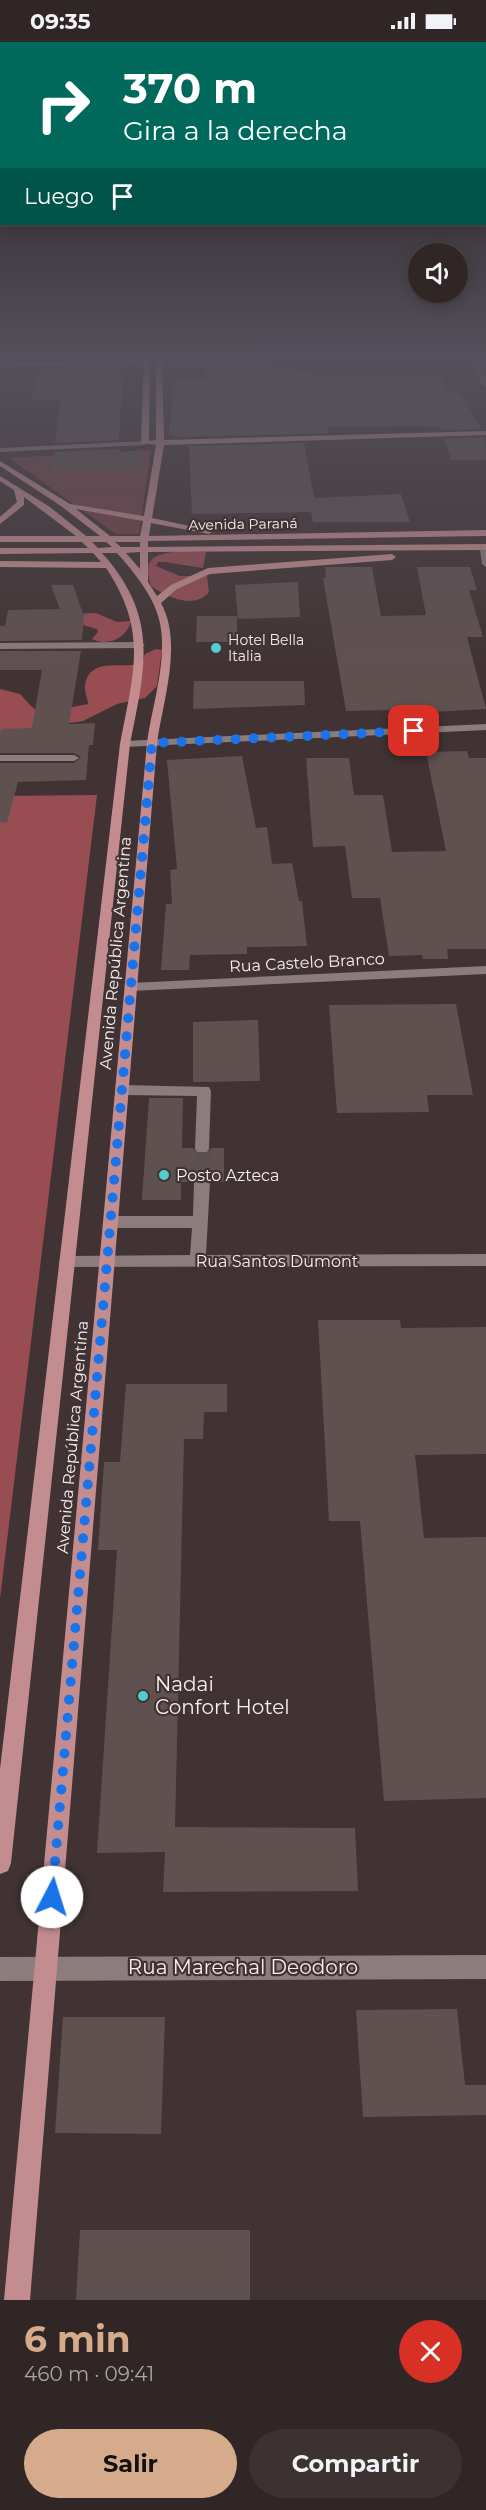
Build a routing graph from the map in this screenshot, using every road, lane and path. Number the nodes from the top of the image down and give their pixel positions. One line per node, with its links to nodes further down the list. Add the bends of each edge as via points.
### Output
1 (157, 459): 7 (main road)
2 (0, 463): 5 (main road)
3 (0, 478): 4 (main road, Avenida República Argentina)
4 (18, 489): 6 (main road, via 21,502); 11 (main road, Avenida República Argentina)
5 (67, 505): 7 (main road); 13 (main road, Avenida República Argentina)
6 (0, 521)
7 (147, 522): 9 (main road); 12 (main road)
8 (486, 533): 9 (main road, Avenida Paraná)
9 (276, 537): 12 (main road, Avenida Paraná)
10 (0, 539): 11 (main road, Avenida Paraná)
11 (84, 539): 13 (main road, Avenida Paraná); 17 (main road, Avenida República Argentina)
12 (144, 539): 13 (main road, Avenida Paraná); 14 (main road)
13 (116, 545): 14 (main road, Avenida Paraná); 17 (main road, Avenida Paraná); 21 (main road, Avenida República Argentina)
14 (145, 550): 15 (main road, Avenida Paraná); 21 (main road)
15 (485, 550): 19 (street); 22 (main road, via 226,568 189,578)
16 (0, 551): 17 (main road, Avenida Paraná)
17 (96, 551): 20 (main road, Avenida República Argentina)
18 (0, 564): 20 (main road)
19 (486, 564)
20 (108, 565): 23 (main road, Avenida República Argentina, via 136,616)
21 (144, 582): 22 (main road, Avenida República Argentina)
22 (156, 602): 26 (main road, Avenida República Argentina, via 164,620 166,644)
23 (140, 645): 24 (street); 27 (main road, Avenida República Argentina)
24 (0, 646)
25 (486, 727): 26 (street)
26 (152, 743): 27 (street); 31 (main road, Avenida República Argentina)
27 (125, 744): 39 (main road, Avenida República Argentina)
28 (0, 758): 29 (street)
29 (74, 758)
30 (486, 970): 31 (street, Rua Castelo Branco)
31 (130, 987): 32 (main road, Avenida República Argentina)
32 (123, 1090): 33 (street, via 204,1091); 35 (main road, Avenida República Argentina)
33 (202, 1148)
34 (202, 1182): 36 (street)
35 (111, 1222): 36 (street); 40 (main road, Avenida República Argentina)
36 (200, 1222): 38 (street)
37 (486, 1260): 38 (street, Rua Santos Dumont)
38 (198, 1261): 40 (street, Rua Santos Dumont)
39 (67, 1262): 40 (street, Rua Santos Dumont); 41 (main road, Avenida República Argentina)
40 (107, 1262): 42 (main road, Avenida República Argentina)
41 (0, 1863)
42 (46, 1967): 43 (street, Rua Marechal Deodoro); 44 (street, Rua Marechal Deodoro); 45 (main road, Avenida República Argentina)
43 (486, 1967)
44 (0, 1969)
45 (17, 2300)

